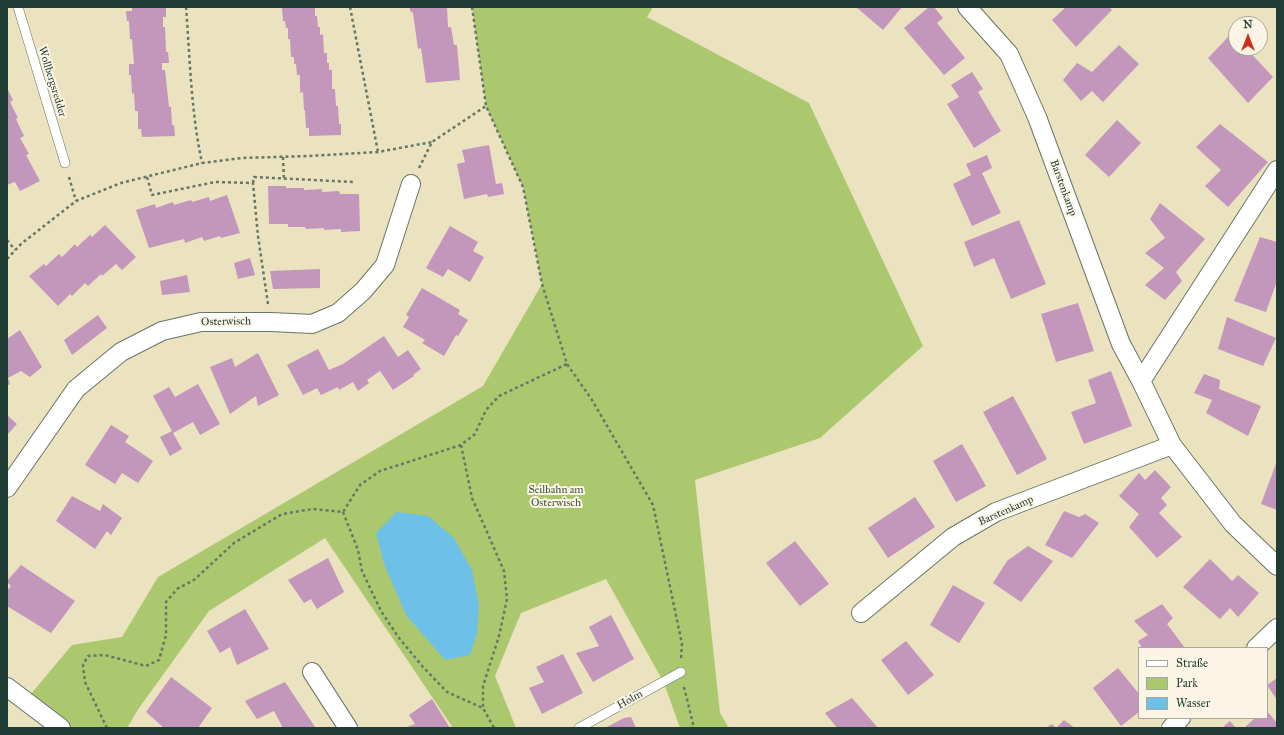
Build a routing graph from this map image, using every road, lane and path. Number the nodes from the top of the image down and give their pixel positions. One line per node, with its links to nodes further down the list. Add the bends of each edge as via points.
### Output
1 (18, 7): 10 (lane, Wollbergsredder)
2 (186, 7): 11 (path, via 193,101)
3 (350, 7): 8 (path)
4 (472, 7): 6 (path)
5 (967, 7): 24 (street, Barstenkamp, via 1009,54 1037,117 1121,344)
6 (486, 106): 7 (path); 23 (path, via 523,187 542,284)
7 (432, 142): 8 (path); 17 (path)
8 (378, 152): 9 (path)
9 (283, 157): 11 (path, via 242,158); 14 (path)
10 (65, 163): 18 (path)
11 (202, 164): 13 (path)
12 (1277, 170): 24 (street)
13 (147, 177): 16 (path, via 152,195 215,182); 18 (path, via 121,183)
14 (284, 179): 15 (path); 16 (path, via 254,177)
15 (353, 182)
16 (253, 183): 22 (path)
17 (411, 184): 22 (street, Osterwisch, via 384,265 362,291 338,313 312,324)
18 (76, 201): 20 (path)
19 (7, 240): 20 (path)
20 (15, 250): 21 (path)
21 (7, 259)
22 (271, 322): 27 (street, Osterwisch, via 201,322 162,330 121,352 76,389)
23 (567, 364): 25 (path, via 499,396 486,410 475,434); 34 (path, via 592,400 653,505 682,644)
24 (1141, 381): 26 (street, Barstenkamp)
25 (461, 446): 28 (path, via 380,471 360,485); 36 (path, via 472,498 504,571 507,599 499,636 483,686)
26 (1172, 446): 29 (street, Barstenkamp, via 1233,524); 30 (street, Barstenkamp, via 996,512 953,536)
27 (7, 488)
28 (343, 512): 36 (path, via 358,550 362,571 381,611 399,638 447,692); 39 (path, via 313,509 282,514 234,543 194,580 177,589 166,602 166,635 159,660 146,666 105,655 88,656 83,665 85,682)
29 (1277, 566)
30 (861, 613)
31 (1277, 628): 32 (street)
32 (1257, 647)
33 (312, 672): 40 (street)
34 (680, 672): 42 (lane, Holm); 43 (path)
35 (7, 686): 38 (street)
36 (483, 708): 41 (path)
37 (1180, 719): 44 (street)
38 (61, 728)
39 (107, 728)
40 (348, 728)
41 (494, 728)
42 (579, 728)
43 (694, 728)
44 (1171, 728)

